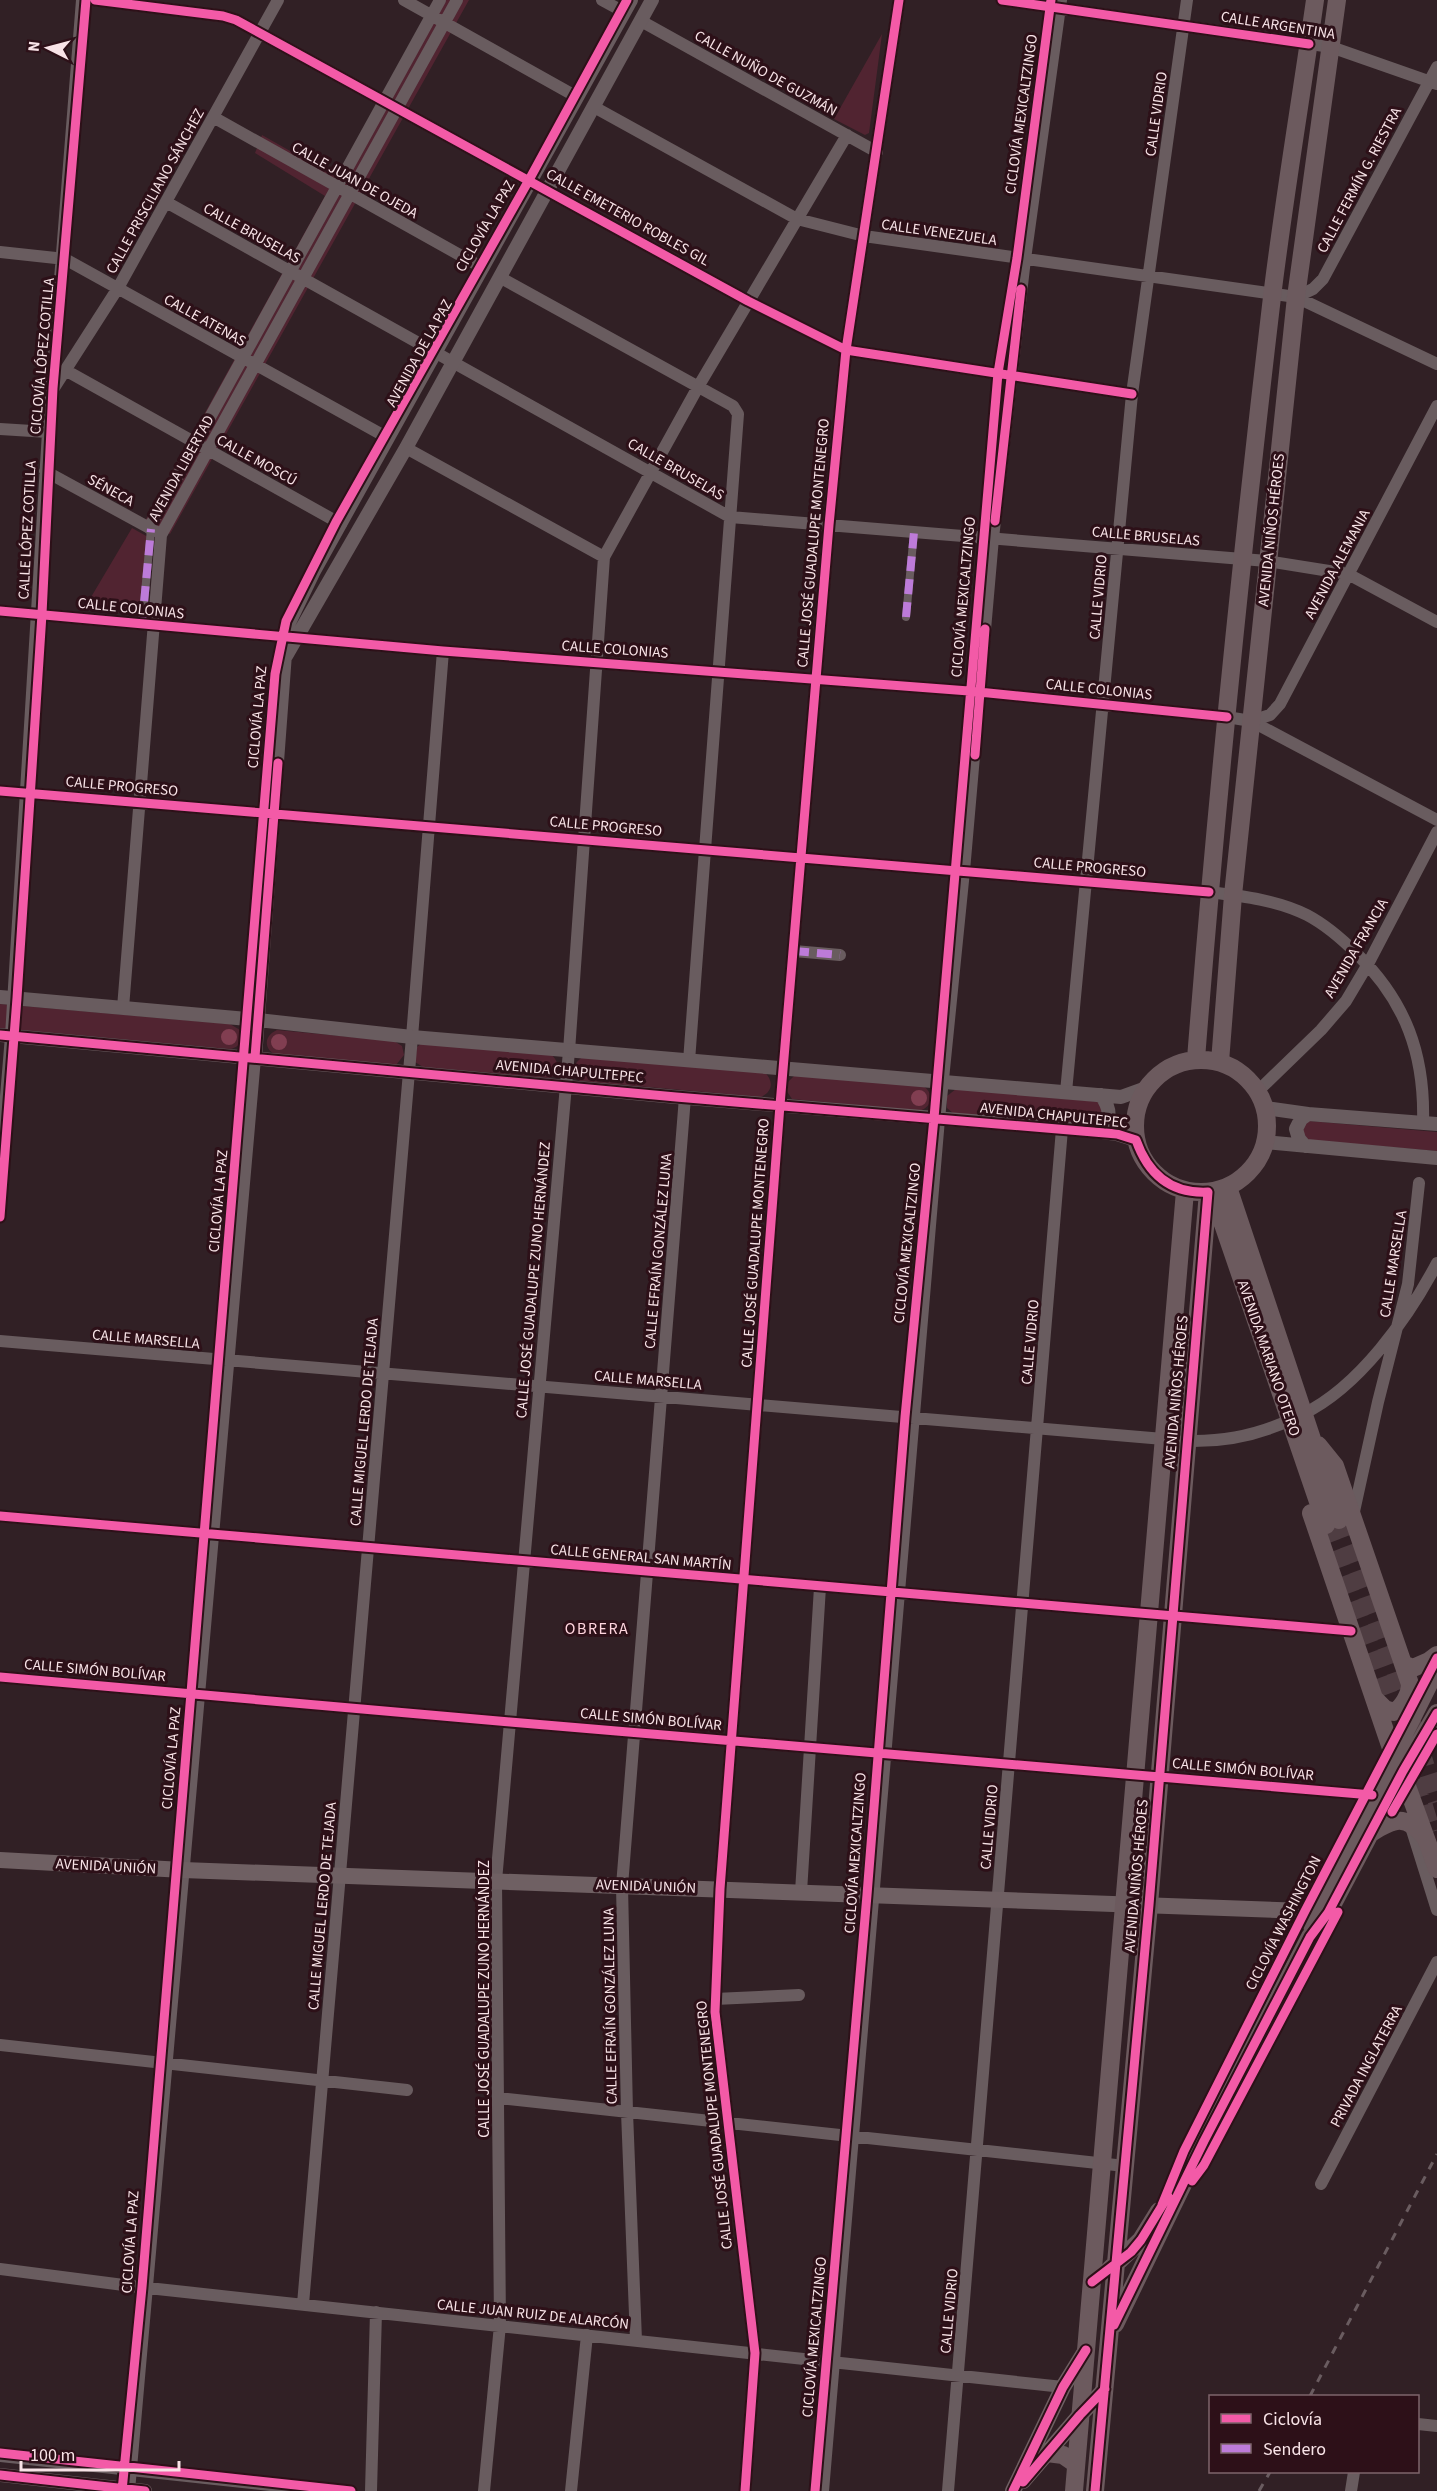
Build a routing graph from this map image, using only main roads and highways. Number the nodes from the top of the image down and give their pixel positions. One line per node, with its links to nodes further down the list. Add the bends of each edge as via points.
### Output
1 (1315, 0): 3 (main road, AVENIDA NIÑOS HÉROES, via 1272,294 1242,560)
2 (1337, 0): 4 (main road, AVENIDA NIÑOS HÉROES, via 1296,297 1233,895)
3 (1196, 1059): 4 (main road); 6 (main road, via 1181,1062 1156,1077 1146,1088 1136,1113 1136,1140 1142,1158 1153,1173)
4 (1220, 1062): 5 (main road, via 1241,1073 1262,1100 1267,1126 1265,1142 1250,1171)
5 (1216, 1190): 6 (main road); 7 (main road, AVENIDA MARIANO OTERO); 22 (main road, AVENIDA NIÑOS HÉROES, via 1187,1441)
6 (1185, 1191): 21 (main road, AVENIDA NIÑOS HÉROES)
7 (1303, 1437): 8 (main road, AVENIDA MARIANO OTERO); 8 (main road, via 1335,1466); 13 (main road, via 1300,1479)
8 (1339, 1521): 10 (main road)
9 (1437, 1655): 10 (main road, via 1413,1668)
10 (1405, 1665): 13 (main road, via 1410,1688 1398,1710 1390,1712)
11 (1437, 1668): 12 (main road)
12 (1427, 1686): 15 (main road); 16 (main road, via 1423,1710 1408,1741)
13 (1374, 1698): 15 (main road)
14 (1437, 1713): 16 (main road)
15 (1393, 1755): 23 (main road)
16 (1403, 1771): 17 (main road); 18 (main road)
17 (1371, 1833): 18 (main road, via 1392,1821 1410,1822); 23 (main road)
18 (1428, 1842): 20 (main road)
19 (0, 1860): 21 (main road, AVENIDA UNIÓN)
20 (1437, 1869)
21 (1123, 1904): 22 (main road, AVENIDA UNIÓN); 26 (main road, AVENIDA NIÑOS HÉROES)
22 (1149, 1905): 23 (main road, AVENIDA UNIÓN); 25 (main road, AVENIDA NIÑOS HÉROES)
23 (1321, 1913): 24 (main road)
24 (1204, 2141): 25 (main road, via 1141,2240); 27 (main road)
25 (1116, 2265): 26 (main road); 27 (main road, AVENIDA NIÑOS HÉROES)
26 (1092, 2282): 28 (main road, AVENIDA NIÑOS HÉROES)
27 (1110, 2333): 29 (main road, AVENIDA NIÑOS HÉROES)
28 (1086, 2350): 30 (main road, AVENIDA NIÑOS HÉROES); 33 (main road, via 1063,2388)
29 (1105, 2389): 30 (main road); 35 (main road, AVENIDA NIÑOS HÉROES)
30 (1080, 2415): 31 (main road); 32 (main road, AVENIDA NIÑOS HÉROES)
31 (1047, 2453): 32 (main road, via 1063,2455); 33 (main road)
32 (1076, 2464): 34 (main road, AVENIDA NIÑOS HÉROES)
33 (1014, 2491)
34 (1074, 2491)
35 (1095, 2491)

